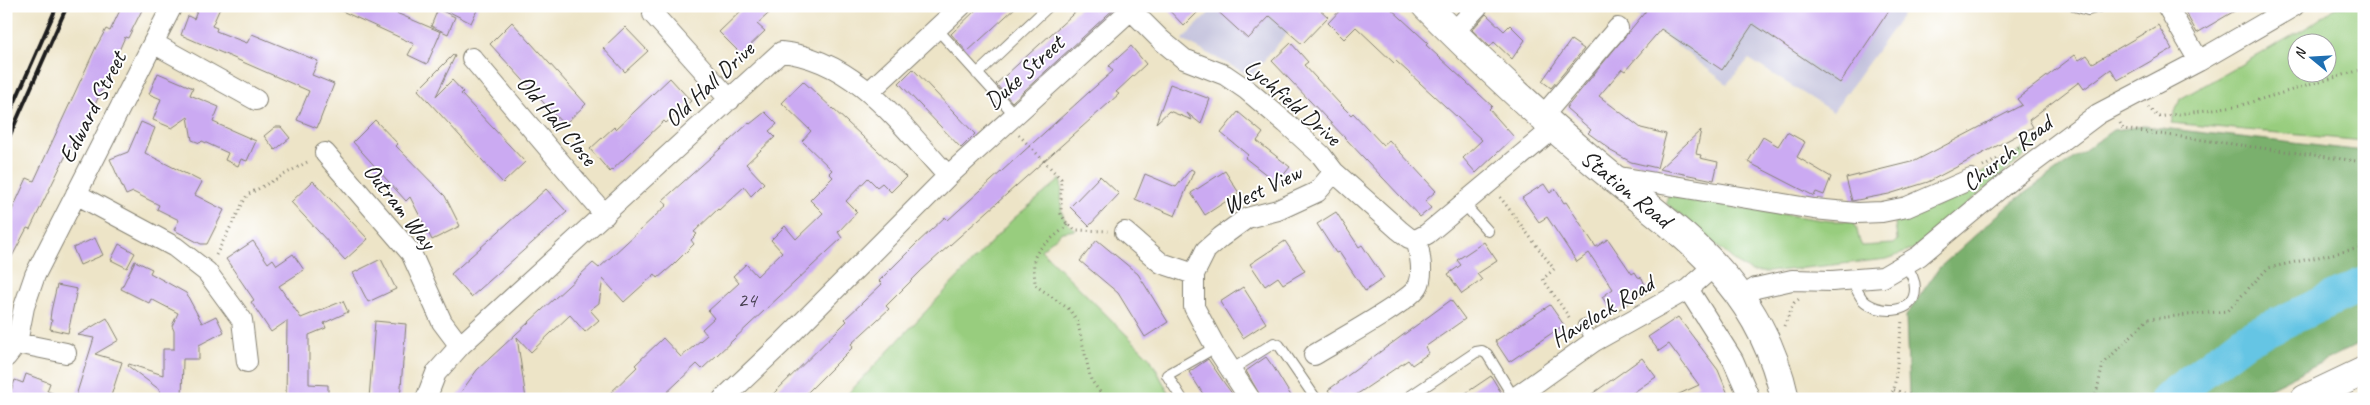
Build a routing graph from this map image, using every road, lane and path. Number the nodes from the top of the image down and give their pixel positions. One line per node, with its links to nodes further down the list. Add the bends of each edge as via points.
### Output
1 (172, 6): 15 (street, Edward Street)
2 (961, 6): 13 (street)
3 (1050, 6): 19 (lane)
4 (1426, 6): 14 (main road, Station Road)
5 (1478, 6): 14 (street)
6 (2074, 6): 7 (lane, via 2088,10)
7 (2102, 6)
8 (2167, 6): 17 (street)
9 (2294, 6): 17 (street, Church Road)
10 (1133, 8): 25 (street, Duke Street); 29 (street, Lychfield Drive, via 1160,40 1184,59 1225,74 1246,90 1314,149)
11 (653, 14): 23 (street)
12 (1618, 28): 26 (street)
13 (937, 29): 19 (lane); 20 (street)
14 (1453, 33): 26 (main road, Station Road)
15 (153, 43): 22 (street, Edward Street); 34 (street, Edward Street)
16 (472, 58): 36 (street, Old Hall Close)
17 (2199, 61): 21 (street, Church Road)
18 (2364, 69): 21 (path, via 2241,105 2158,117)
19 (977, 74): 25 (lane)
20 (870, 91): 23 (street, Old Hall Drive, via 826,63 801,54 781,52); 30 (street, Old Hall Drive)
21 (2135, 95): 24 (street, Church Road)
22 (256, 100)
23 (730, 100): 36 (street, Old Hall Drive)
24 (2111, 107): 28 (path, via 2123,129); 42 (street, Church Road, via 2018,174)
25 (1011, 118): 30 (street, Duke Street); 37 (path, via 1061,179 1060,214)
26 (1548, 123): 31 (main road, Station Road); 33 (street)
27 (325, 153): 44 (path, via 247,195); 52 (street, Outram Way, via 411,253 442,322)
28 (2364, 162)
29 (1334, 172): 40 (street, Lychfield Drive, via 1399,230); 45 (street, West View, via 1317,192 1278,210 1247,218 1206,250)
30 (948, 176): 63 (street)
31 (1609, 176): 32 (street, Church Road, via 1857,213 1907,207); 43 (main road, Station Road)
32 (1971, 179)
33 (1489, 183): 35 (street); 51 (path, via 1554,270 1543,278)
34 (76, 194): 44 (street, Edward Street, via 175,247); 54 (street, Edward Street, via 35,274)
35 (1463, 203): 38 (lane); 40 (street, via 1428,234)
36 (605, 215): 52 (street, Old Hall Drive)
37 (1067, 224): 39 (path, via 1076,230); 64 (path, via 1034,259 1035,285 1069,309 1077,320 1091,380)
38 (1488, 230)
39 (1125, 232): 45 (street, via 1161,263)
40 (1416, 240): 56 (street, via 1421,258 1418,286 1404,300)
41 (2364, 247): 73 (path, via 2268,268 2227,311 2148,319 2103,364)
42 (1905, 264): 46 (street, Church Road, via 1883,277); 49 (lane, via 1914,278 1915,291 1911,302)
43 (1715, 265): 47 (street, Havelock Road); 48 (main road, Station Road)
44 (207, 272): 57 (street, Edward Street, via 242,320)
45 (1194, 274): 53 (street, via 1194,307)
46 (1851, 279): 48 (street, Church Road, via 1792,280 1756,288); 49 (lane, via 1864,300 1881,311)
47 (1688, 289): 51 (street, Havelock Road); 69 (street, via 1733,360)
48 (1742, 296): 70 (main road, Station Road, via 1767,342)
49 (1903, 307): 60 (path)
50 (1583, 324): 51 (lane)
51 (1590, 344): 61 (street, Havelock Road)
52 (460, 346): 62 (street, Old Hall Drive, via 436,373)
53 (1216, 347): 58 (street); 65 (lane, via 1167,375)
54 (12, 350): 55 (street, Edward Street)
55 (66, 353)
56 (1314, 355)
57 (247, 362)
58 (1231, 370): 66 (street); 67 (lane, via 1274,344 1280,346)
59 (2364, 371): 74 (main road)
60 (1894, 390): 71 (path); 72 (path)
61 (1514, 398): 68 (lane, via 1482,351)
62 (426, 399)
63 (723, 399)
64 (1104, 399)
65 (1182, 399)
66 (1250, 399)
67 (1316, 399)
68 (1406, 399)
69 (1750, 399)
70 (1785, 399)
71 (1884, 399)
72 (1923, 399)
73 (2095, 399)
74 (2305, 399)

